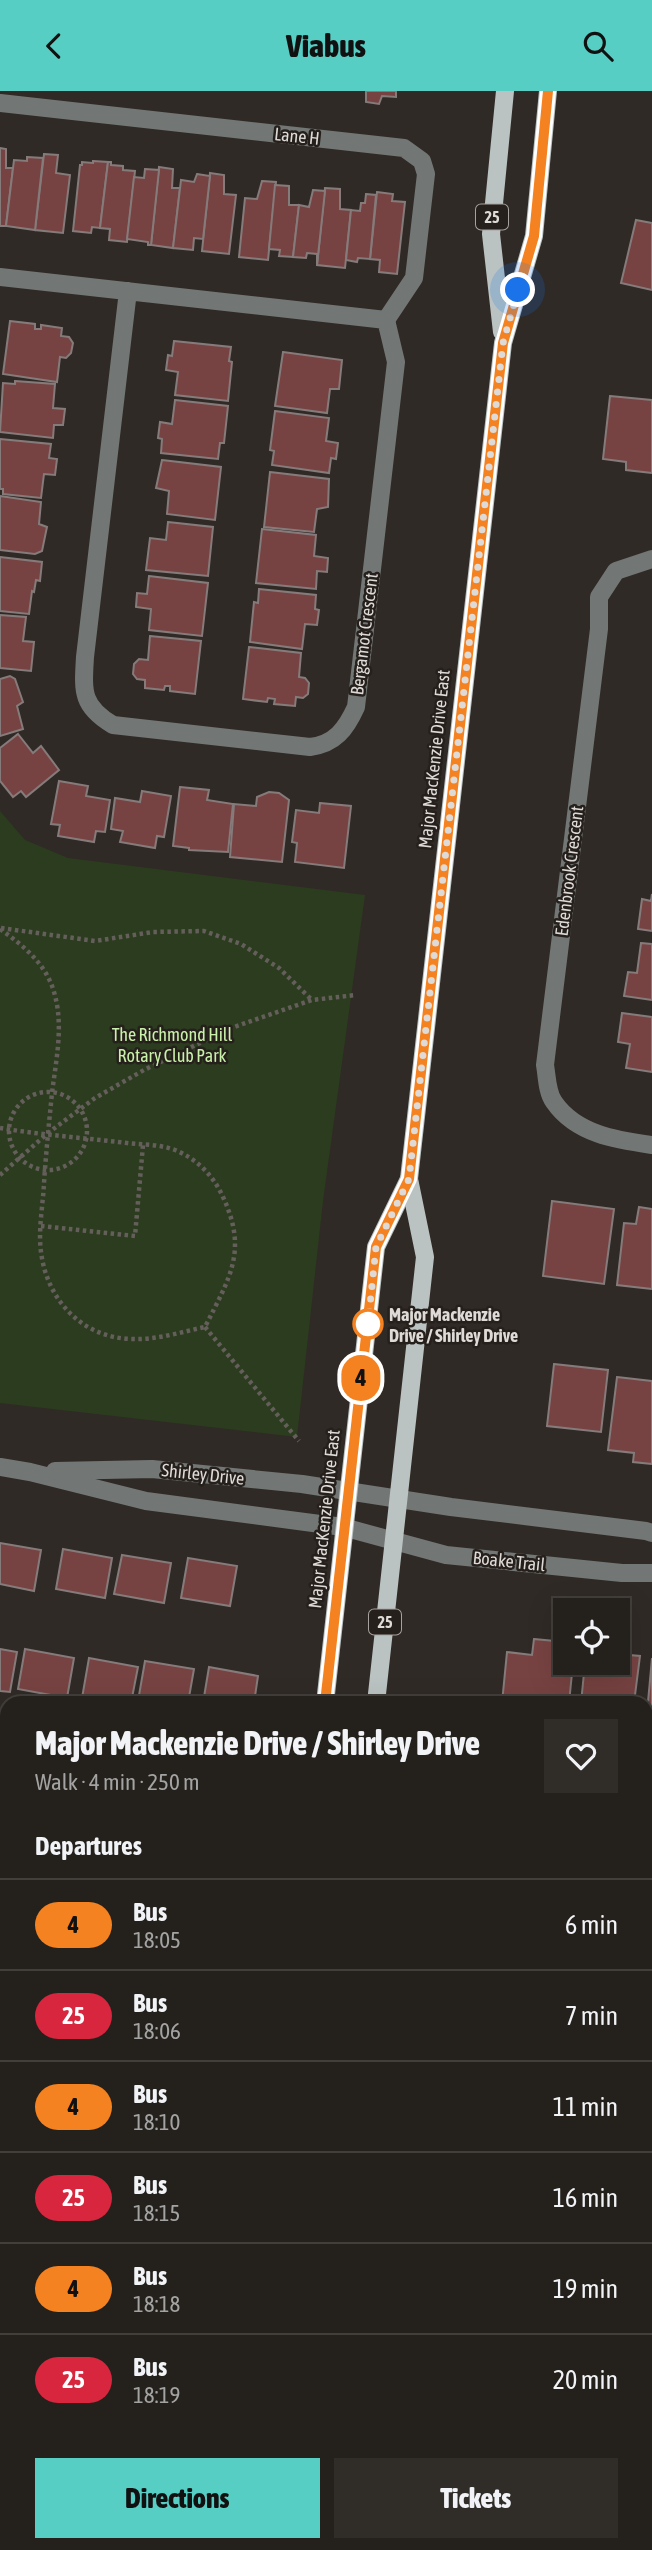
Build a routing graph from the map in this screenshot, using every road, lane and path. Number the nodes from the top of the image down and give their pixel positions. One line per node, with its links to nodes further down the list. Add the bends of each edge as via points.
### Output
1 (505, 91): 7 (main road, Major MacKenzie Drive East / 25, via 491,234)
2 (548, 91): 7 (main road, Major MacKenzie Drive East / 25, via 534,236)
3 (0, 103): 6 (street, Lane H, via 404,148 422,161 426,174 414,278)
4 (0, 277): 5 (street)
5 (128, 291): 6 (street); 6 (street, Bergamot Crescent, via 83,687 87,704 113,726 310,747 335,739 350,719 356,707 396,362)
6 (386, 320)
7 (503, 343): 23 (main road, Major MacKenzie Drive East / 25)
8 (652, 559): 19 (street, Edenbrook Crescent, via 616,571 599,597 599,629 545,1065 552,1101 578,1127)
9 (0, 928): 11 (path, via 95,941 153,932 204,931 241,944 279,968); 12 (path, via 37,960 55,993 59,1039)
10 (356, 995): 11 (path)
11 (312, 1000): 13 (path, via 231,1028 144,1070)
12 (52, 1092): 13 (path); 15 (path, via 23,1101); 16 (path)
13 (81, 1109): 16 (path); 17 (path)
14 (0, 1128): 15 (path)
15 (10, 1130): 16 (path); 20 (path)
16 (48, 1133): 17 (path); 20 (path); 21 (path)
17 (87, 1138): 18 (path); 21 (path, via 77,1159)
18 (143, 1145): 24 (path, via 135,1236); 25 (path, via 160,1145 199,1164 216,1181 233,1218 236,1247 230,1277)
19 (652, 1145)
20 (19, 1158): 21 (path); 22 (path)
21 (45, 1170): 24 (path)
22 (0, 1175)
23 (409, 1179): 29 (main road, Major MacKenzie Drive East / 25, via 376,1247); 30 (main road, Major MacKenzie Drive East / 25, via 425,1257)
24 (41, 1226): 25 (path, via 41,1252 50,1289 85,1326 130,1339 153,1339)
25 (205, 1327): 26 (path)
26 (299, 1441)
27 (0, 1467): 28 (street, Shirley Drive)
28 (30, 1472): 29 (street, Shirley Drive, via 152,1469); 31 (street, Shirley Drive, via 146,1501)
29 (347, 1490): 30 (street, Shirley Drive); 31 (main road, Major MacKenzie Drive East / 25)
30 (398, 1498): 33 (street); 34 (main road, Major MacKenzie Drive East / 25)
31 (343, 1527): 32 (street, Shirley Drive); 36 (main road, Major MacKenzie Drive East / 25)
32 (369, 1532): 34 (street, Boake Trail)
33 (652, 1534)
34 (394, 1541): 35 (street, Boake Trail, via 446,1555); 37 (main road, Major MacKenzie Drive East / 25)
35 (652, 1573)
36 (326, 1696)
37 (377, 1696)

